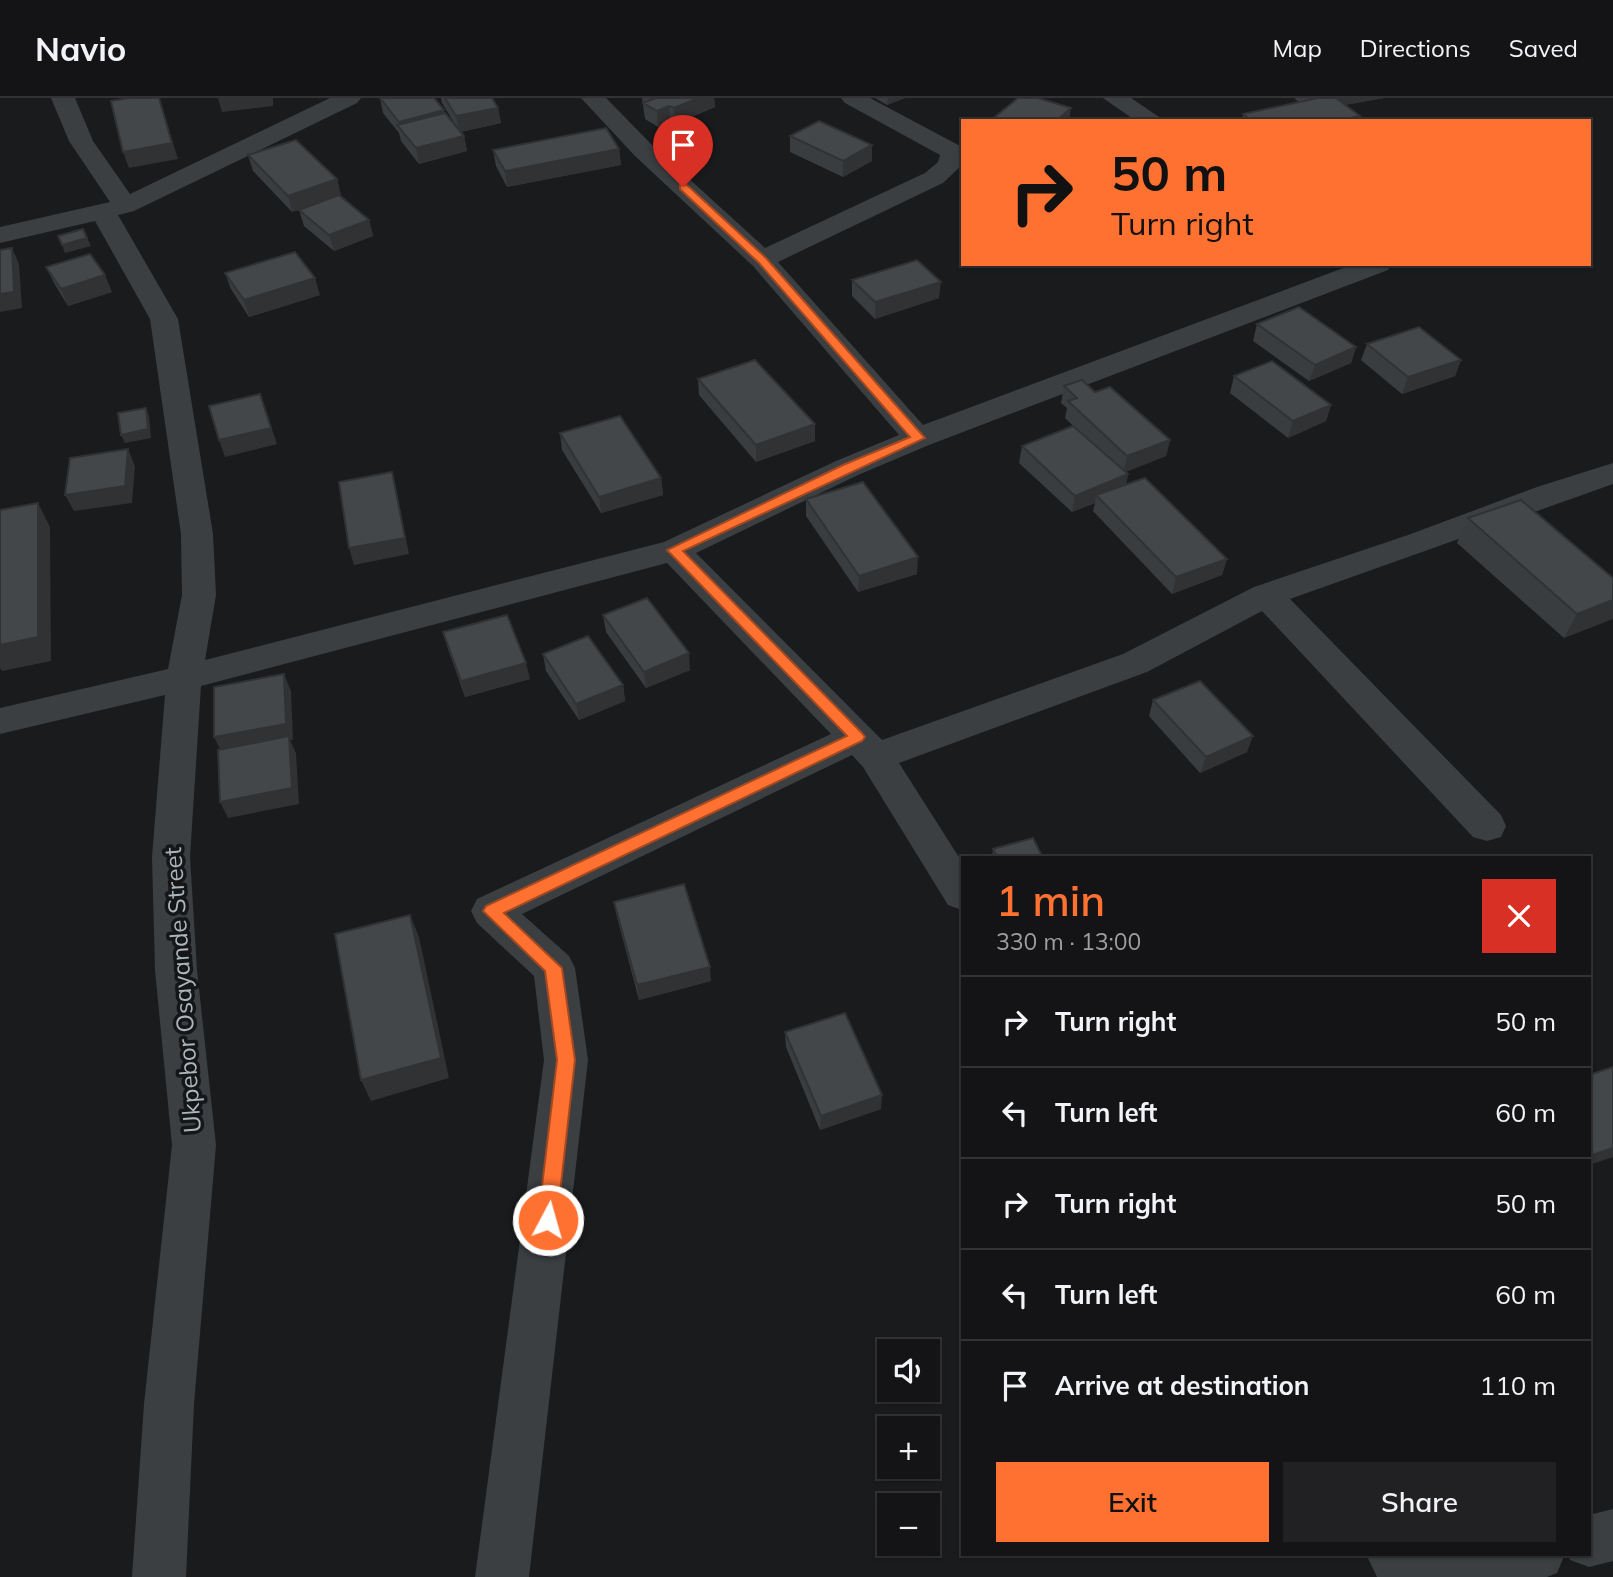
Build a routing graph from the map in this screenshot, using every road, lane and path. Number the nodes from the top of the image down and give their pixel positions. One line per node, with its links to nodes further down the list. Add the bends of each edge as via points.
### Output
1 (63, 98): 7 (street, Ukpebor Osayande Street)
2 (349, 98): 7 (street)
3 (593, 98): 9 (street)
4 (853, 98): 9 (street, via 953,152 950,165 934,178)
5 (1115, 98): 6 (street)
6 (1150, 119)
7 (114, 209): 8 (street); 15 (street, Ukpebor Osayande Street, via 164,319 197,534 199,595)
8 (0, 235)
9 (762, 260): 11 (street)
10 (1373, 266): 11 (street)
11 (918, 438): 13 (street)
12 (1613, 473): 14 (street)
13 (674, 550): 15 (street); 17 (street)
14 (1266, 596): 17 (street, via 1135,663); 18 (street)
15 (184, 678): 16 (street); 24 (street, Ukpebor Osayande Street, via 171,857 176,970 194,1145 169,1404)
16 (0, 721)
17 (867, 747): 19 (street); 25 (street, via 491,911 554,968 566,1060)
18 (1487, 826)
19 (961, 892)
20 (1613, 1535): 21 (street)
21 (1591, 1540)
22 (1394, 1556): 26 (street)
23 (1530, 1556): 27 (street)
24 (159, 1577)
25 (502, 1577)
26 (1408, 1577)
27 (1447, 1577)

